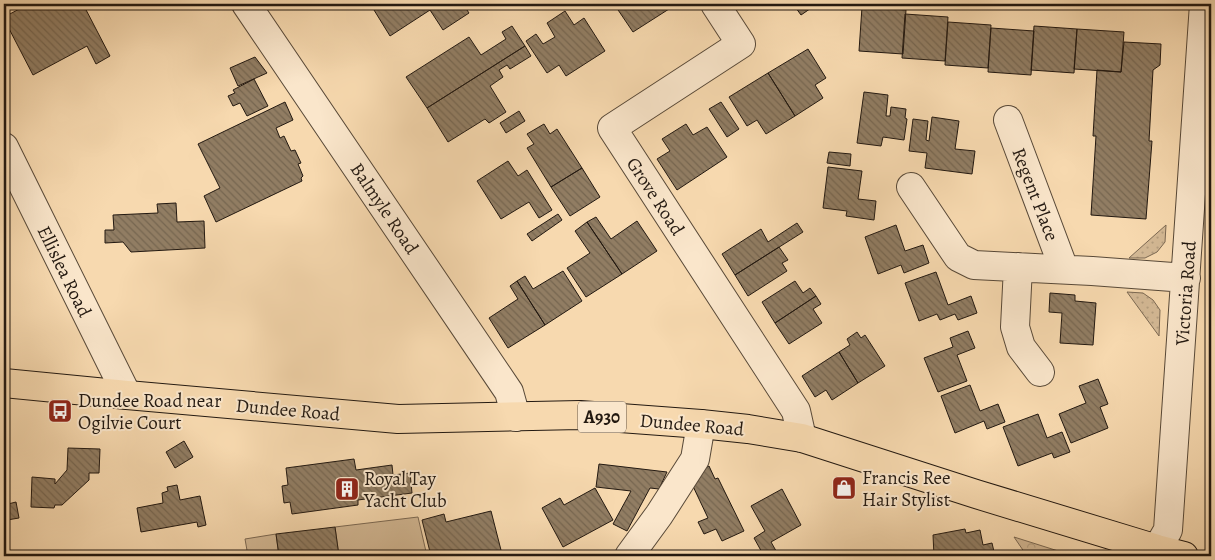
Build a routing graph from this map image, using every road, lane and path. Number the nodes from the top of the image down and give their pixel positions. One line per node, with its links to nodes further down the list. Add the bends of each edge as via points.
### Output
1 (246, 4): 13 (street, Balmyle Road, via 509,392)
2 (715, 4): 15 (street, Grove Road, via 742,44 612,128 796,411)
3 (1204, 4): 9 (street, Victoria Road)
4 (1008, 120): 8 (street, Regent Place)
5 (4, 147): 12 (street, Ellislea Road)
6 (911, 186): 7 (street, Regent Place, via 958,257 974,265)
7 (1018, 267): 8 (street, Regent Place); 10 (street, via 1015,327 1021,347)
8 (1064, 270): 9 (street, Regent Place)
9 (1186, 278): 16 (street, Victoria Road, via 1168,530)
10 (1040, 372)
11 (4, 383): 12 (main road, Dundee Road / A930)
12 (127, 395): 13 (main road, Dundee Road / A930, via 398,419)
13 (516, 417): 14 (main road, Dundee Road / A930, via 580,415)
14 (701, 424): 15 (main road, Dundee Road / A930); 17 (street, via 695,460)
15 (802, 438): 16 (main road, Dundee Road / A930)
16 (1155, 553): 18 (main road, Dundee Road / A930)
17 (629, 556)
18 (1184, 556)

